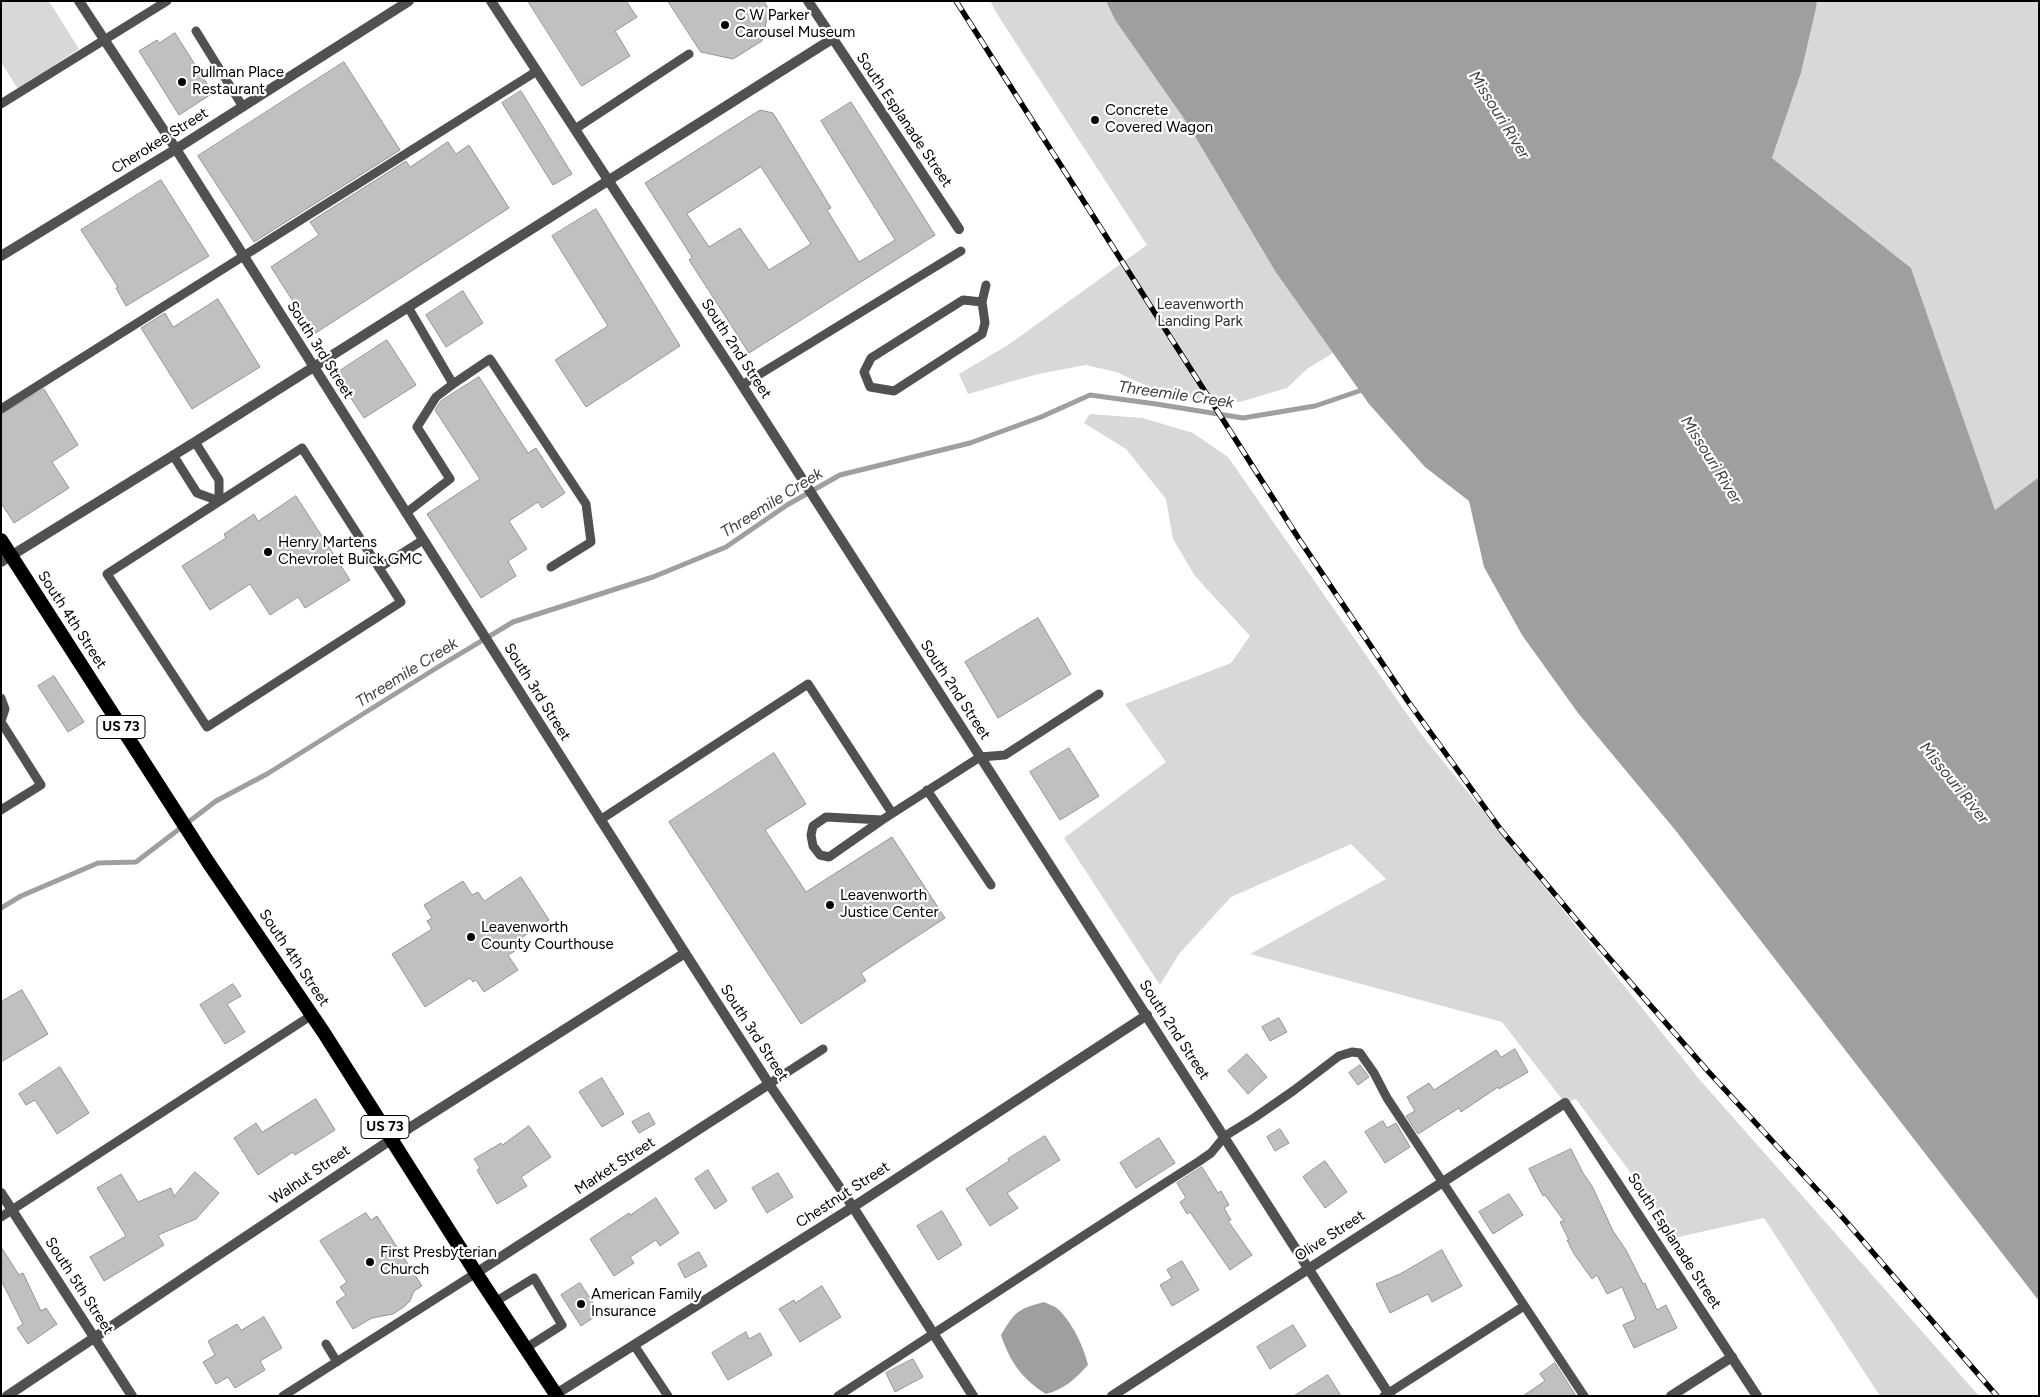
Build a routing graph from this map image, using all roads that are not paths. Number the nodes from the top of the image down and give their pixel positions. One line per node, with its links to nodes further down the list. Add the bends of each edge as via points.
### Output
1 (79, 1): 8 (street, South 3rd Street)
2 (168, 1): 8 (lane)
3 (409, 1): 12 (street, Cherokee Street)
4 (492, 1): 10 (street, South 2nd Street)
5 (808, 1): 7 (street, South Esplanade Street)
6 (196, 32): 12 (lane)
7 (832, 39): 15 (street); 16 (street, South Esplanade Street)
8 (105, 40): 11 (lane); 14 (street, South 3rd Street)
9 (690, 54): 13 (lane)
10 (537, 71): 13 (street, South 2nd Street); 19 (lane)
11 (1, 104)
12 (243, 107): 14 (street, Cherokee Street)
13 (575, 129): 15 (street, South 2nd Street)
14 (176, 150): 18 (street, Cherokee Street); 19 (street, South 3rd Street)
15 (608, 180): 22 (street); 25 (street, South 2nd Street)
16 (958, 230)
17 (961, 251): 25 (lane)
18 (1, 256)
19 (244, 257): 23 (street, South 3rd Street); 26 (lane)
20 (986, 285): 21 (lane)
21 (982, 302): 21 (lane, via 963,300 871,358 864,372 870,387 894,391 982,334 986,323)
22 (408, 307): 23 (street); 24 (lane)
23 (313, 366): 27 (street); 30 (street, South 3rd Street)
24 (453, 384): 30 (lane, via 436,397 417,427 450,479); 35 (lane, via 490,359 586,504 591,542)
25 (742, 385): 39 (street, South 2nd Street)
26 (1, 409)
27 (195, 442): 28 (street); 29 (lane, via 219,480)
28 (173, 455): 29 (lane, via 198,493); 33 (street)
29 (219, 501): 34 (lane, via 302,448); 34 (lane, via 107,574 207,727 401,602)
30 (406, 514): 32 (street, South 3rd Street)
31 (1, 540): 33 (highway, South 4th Street / US 73)
32 (423, 540): 34 (lane); 43 (street, South 3rd Street)
33 (6, 559): 47 (highway, South 4th Street / US 73)
34 (379, 568)
35 (551, 568)
36 (1099, 694): 39 (lane, via 1005,755)
37 (1, 698): 38 (lane, via 5,709)
38 (1, 722): 41 (lane, via 41,785)
39 (980, 757): 40 (lane); 48 (street, South 2nd Street)
40 (927, 790): 42 (lane); 45 (lane)
41 (1, 810)
42 (892, 813): 43 (lane, via 808,684); 44 (lane)
43 (600, 820): 46 (street, South 3rd Street)
44 (882, 820): 44 (lane, via 826,817 813,826 813,846 820,855 829,857)
45 (991, 885)
46 (685, 953): 50 (street, South 3rd Street); 53 (street, Walnut Street)
47 (312, 1015): 53 (highway, South 4th Street / US 73); 57 (lane)
48 (1147, 1015): 52 (street, South 2nd Street); 56 (street, Chestnut Street)
49 (823, 1050): 50 (lane)
50 (769, 1084): 56 (street, South 3rd Street); 60 (street, Market Street)
51 (1565, 1103): 54 (street, Olive Street); 68 (street, South Esplanade Street)
52 (1224, 1136): 54 (lane, via 1270,1108 1339,1056 1360,1053); 59 (street, South 2nd Street); 63 (lane, via 1211,1153 1198,1162)
53 (392, 1139): 60 (highway, South 4th Street / US 73); 64 (street, Walnut Street)
54 (1444, 1181): 59 (street, Olive Street); 62 (lane)
55 (1, 1193): 57 (street, South 5th Street)
56 (853, 1207): 63 (street, South 3rd Street); 66 (street, Chestnut Street)
57 (12, 1210): 58 (lane); 64 (street, South 5th Street)
58 (1, 1217)
59 (1309, 1267): 71 (street, South 2nd Street); 78 (street, Olive Street)
60 (476, 1273): 61 (highway, South 4th Street / US 73); 69 (lane)
61 (495, 1302): 67 (highway, South 4th Street / US 73); 67 (lane, via 534,1278 562,1326)
62 (1524, 1306): 71 (lane); 79 (lane)
63 (934, 1334): 76 (lane); 77 (street, South 3rd Street)
64 (94, 1336): 72 (street, Walnut Street); 73 (street, South 5th Street)
65 (326, 1344): 69 (lane)
66 (634, 1344): 70 (street, Chestnut Street); 75 (lane)
67 (526, 1348): 70 (highway, South 4th Street / US 73)
68 (1732, 1357): 80 (street); 81 (street, South Esplanade Street)
69 (337, 1362): 74 (lane)
70 (555, 1395)
71 (1388, 1395)
72 (7, 1396)
73 (132, 1396)
74 (283, 1396)
75 (668, 1396)
76 (838, 1396)
77 (973, 1396)
78 (1112, 1396)
79 (1584, 1396)
80 (1671, 1396)
81 (1757, 1396)

